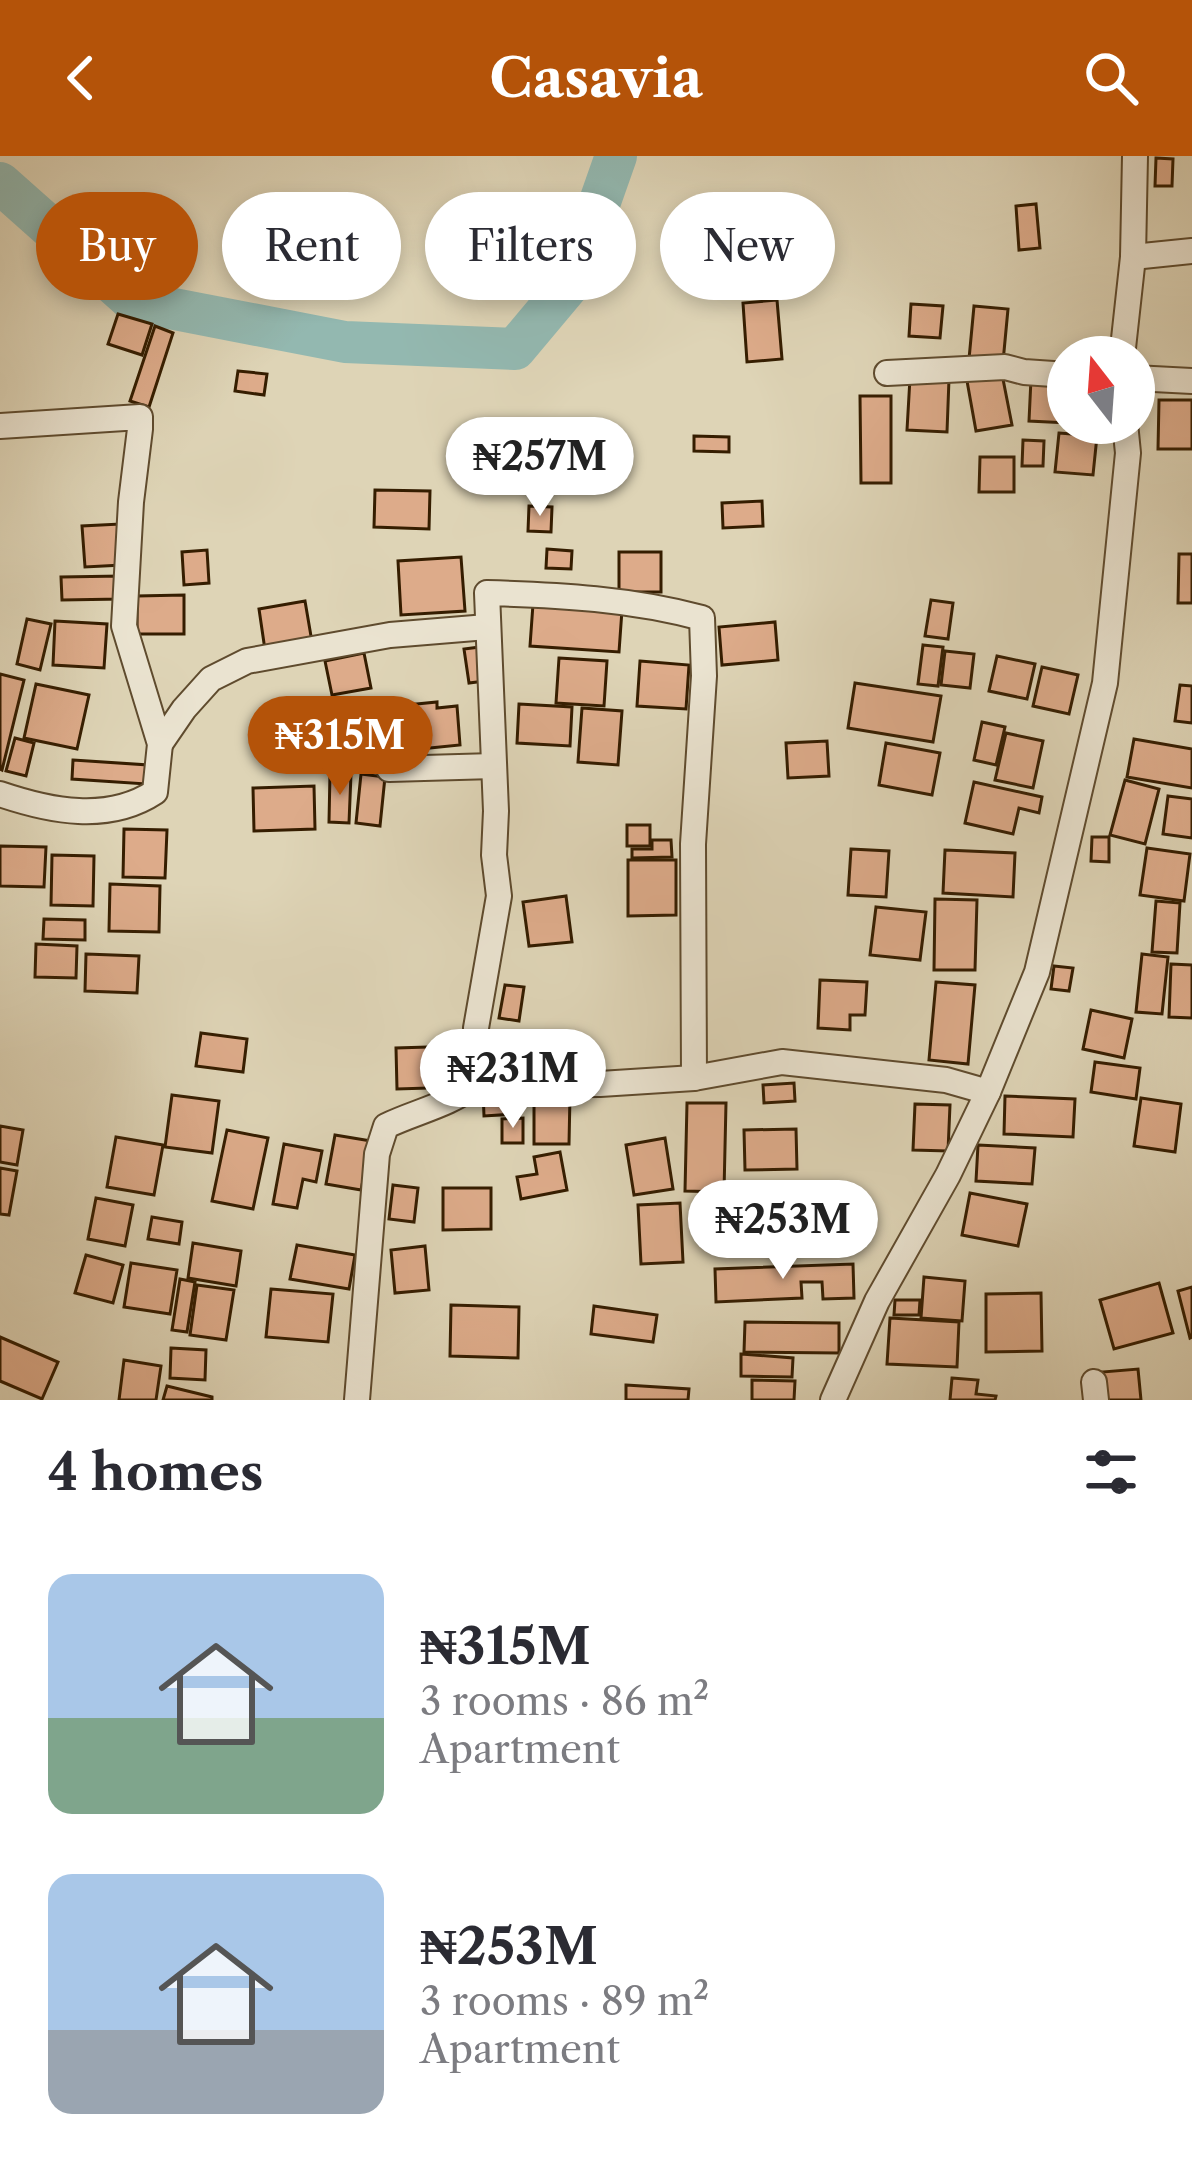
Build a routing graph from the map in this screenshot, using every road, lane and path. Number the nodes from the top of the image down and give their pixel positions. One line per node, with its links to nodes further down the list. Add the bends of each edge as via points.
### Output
1 (1135, 156): 3 (street)
2 (1192, 251): 3 (street)
3 (1133, 257): 4 (street)
4 (1124, 336)
5 (887, 373): 6 (street)
6 (1047, 374)
7 (1155, 379): 8 (street)
8 (1192, 381)
9 (0, 426): 12 (street, via 140,417 124,626)
10 (1127, 444): 18 (street, via 1105,682 1037,972)
11 (487, 627): 12 (street, via 390,634 247,661 211,679); 13 (street); 16 (street, via 487,593 571,596 703,618 691,912)
12 (160, 744): 15 (street, via 154,792 140,802 100,812)
13 (494, 766): 14 (street); 17 (street, via 499,896 476,1028)
14 (389, 769)
15 (0, 794)
16 (694, 1078): 17 (street); 18 (street, via 782,1062 946,1079)
17 (475, 1085): 19 (street, via 386,1126 374,1176)
18 (988, 1092): 20 (street)
19 (357, 1400)
20 (832, 1400)

